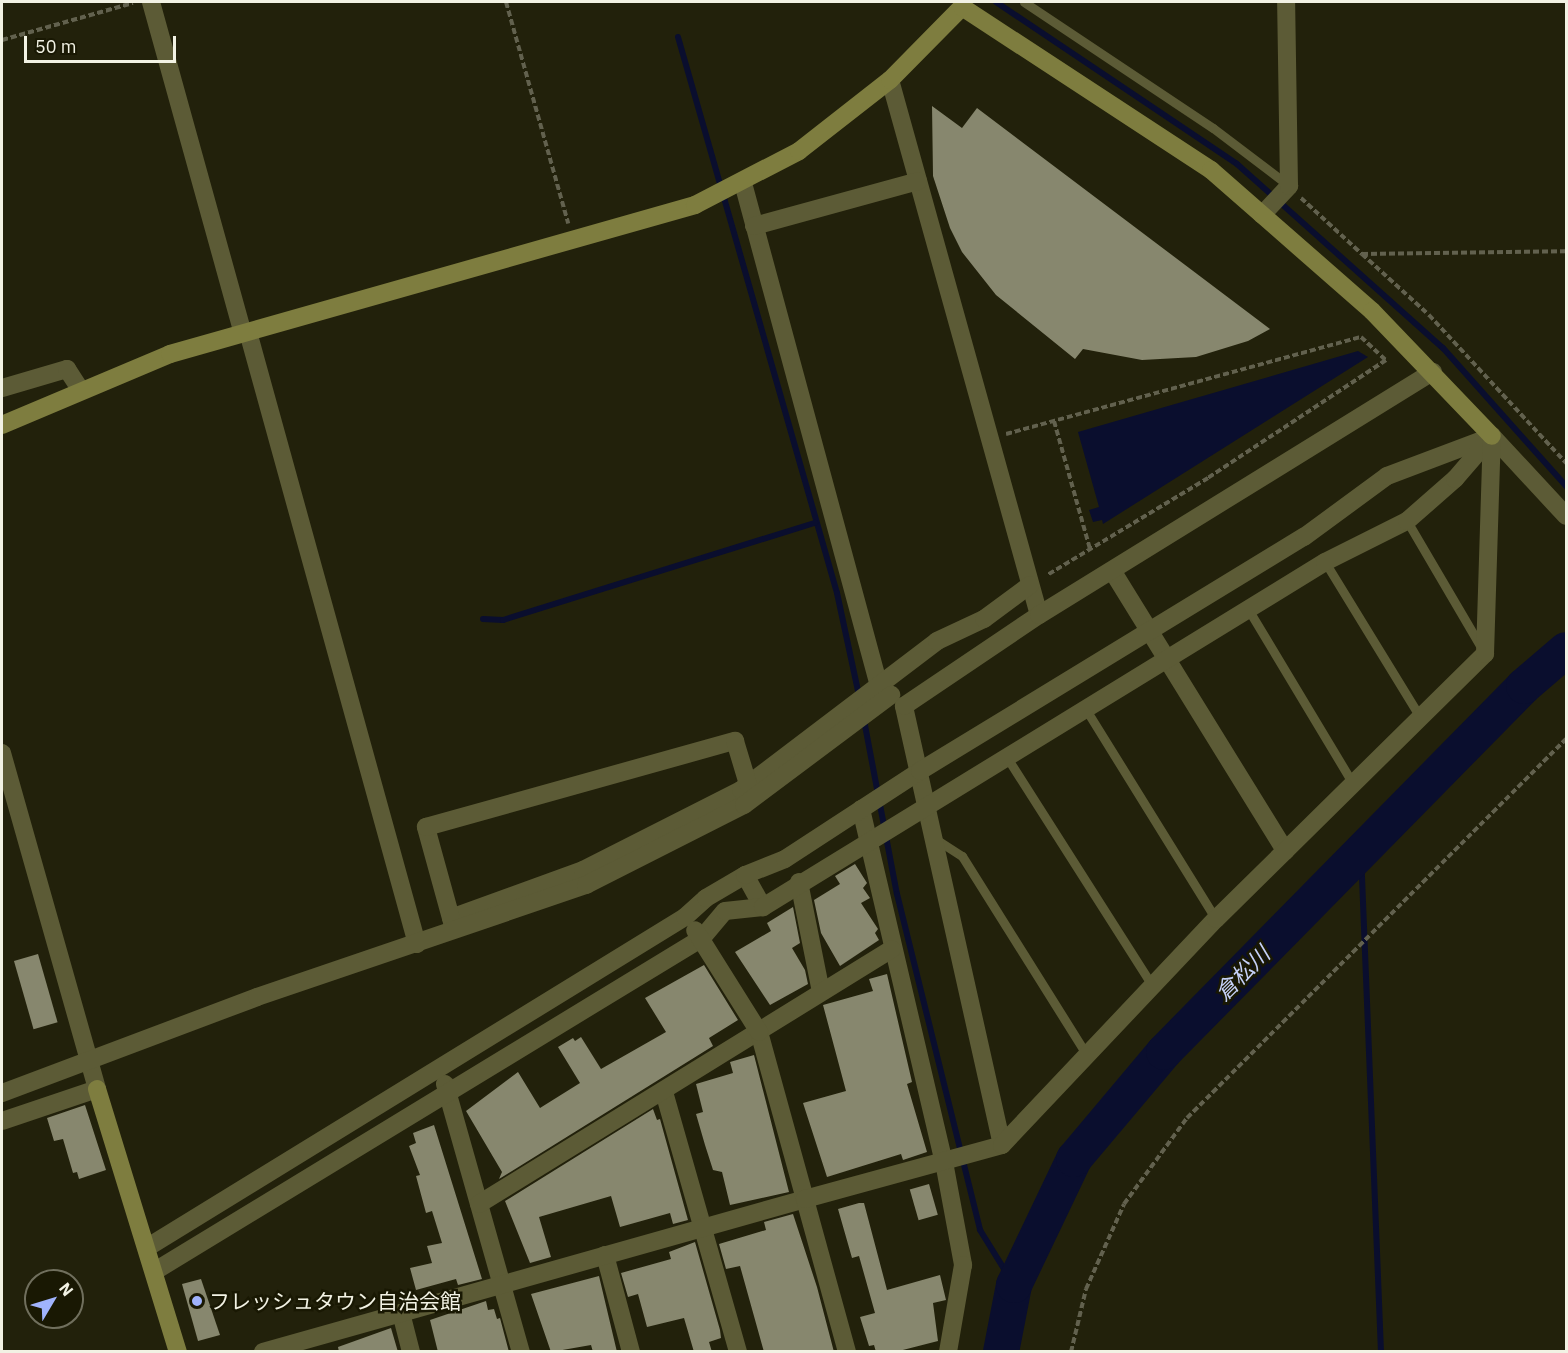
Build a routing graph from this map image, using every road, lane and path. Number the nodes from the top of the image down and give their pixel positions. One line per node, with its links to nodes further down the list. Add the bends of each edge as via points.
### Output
1 (140, 2): 7 (path)
2 (151, 2): 17 (street)
3 (506, 2): 14 (path)
4 (1024, 2): 11 (lane, via 1213,128)
5 (1286, 2): 11 (street)
6 (958, 4): 8 (street); 12 (street, via 1211,170)
7 (2, 40)
8 (890, 80): 9 (street); 10 (street, via 799,151)
9 (918, 181): 13 (street); 24 (street)
10 (743, 183): 13 (street); 14 (street, via 695,205)
11 (1289, 186): 12 (street); 16 (path)
12 (1263, 215): 18 (street, via 1372,311)
13 (754, 226): 37 (street)
14 (573, 242): 17 (street)
15 (1566, 251): 16 (path)
16 (1362, 254): 25 (path, via 1460,346)
17 (245, 332): 20 (street, via 170,354); 58 (street)
18 (1433, 372): 23 (street); 30 (street, via 1332,431 1225,504)
19 (2, 388): 20 (street, via 67,369)
20 (80, 389): 22 (street)
21 (1054, 421): 24 (path); 28 (path); 28 (path, via 1361,337 1386,360 1218,472)
22 (2, 425)
23 (1491, 436): 26 (street); 27 (street, via 1455,479); 34 (street, via 1387,476 1304,537); 35 (street)
24 (990, 438): 31 (street)
25 (1566, 463)
26 (1566, 516)
27 (1407, 521): 29 (street); 35 (lane)
28 (1090, 549): 31 (path)
29 (1325, 562): 32 (street); 39 (lane)
30 (1113, 572): 33 (street); 34 (street)
31 (1030, 585): 33 (street); 37 (street, via 984,619 937,641)
32 (1248, 609): 36 (street); 45 (lane)
33 (1039, 615): 37 (street)
34 (1150, 631): 36 (street); 43 (street)
35 (1485, 654): 39 (street)
36 (1167, 658): 38 (street); 50 (street)
37 (891, 696): 43 (street); 44 (street); 56 (street, via 744,805 586,885)
38 (1085, 708): 42 (street); 55 (lane)
39 (1420, 717): 45 (street)
40 (1566, 739): 90 (path, via 1187,1118 1124,1204 1086,1289)
41 (2, 753): 64 (street)
42 (1006, 756): 46 (street); 60 (lane)
43 (920, 771): 46 (street); 47 (street)
44 (748, 784): 56 (street, via 583,870); 56 (street, via 735,741 426,827)
45 (1353, 784): 50 (street)
46 (928, 804): 48 (street); 49 (street)
47 (861, 810): 48 (street); 51 (street, via 785,859)
48 (870, 840): 52 (street); 59 (street)
49 (937, 840): 63 (lane, via 962,856); 71 (street)
50 (1285, 851): 55 (street)
51 (744, 875): 53 (street); 54 (street, via 706,898)
52 (799, 882): 53 (street); 61 (street)
53 (764, 907): 57 (street, via 725,910)
54 (685, 917): 57 (street); 65 (street)
55 (1216, 919): 60 (street)
56 (453, 925): 58 (street)
57 (702, 938): 62 (street); 69 (street)
58 (417, 944): 64 (street, via 257,997)
59 (892, 949): 61 (street); 72 (street)
60 (1153, 987): 63 (street)
61 (821, 992): 62 (street)
62 (759, 1032): 67 (street); 73 (street)
63 (1088, 1057): 71 (street)
64 (87, 1062): 66 (street); 68 (street)
65 (440, 1068): 69 (street); 76 (street)
66 (97, 1089): 70 (street); 76 (street)
67 (663, 1092): 74 (street); 75 (street)
68 (2, 1093)
69 (448, 1095): 74 (street); 78 (street)
70 (2, 1121)
71 (1002, 1145): 72 (street)
72 (944, 1162): 73 (street); 89 (street, via 963,1265)
73 (805, 1199): 75 (street); 88 (street)
74 (479, 1204): 79 (street)
75 (703, 1227): 77 (street); 87 (street)
76 (148, 1247): 78 (street)
77 (605, 1255): 79 (street); 86 (street)
78 (155, 1271): 82 (street)
79 (502, 1284): 80 (street); 85 (street)
80 (401, 1313): 81 (street); 84 (street)
81 (298, 1347): 83 (street)
82 (178, 1352)
83 (263, 1352)
84 (411, 1352)
85 (521, 1352)
86 (632, 1352)
87 (738, 1352)
88 (847, 1352)
89 (948, 1352)
90 (1071, 1352)

